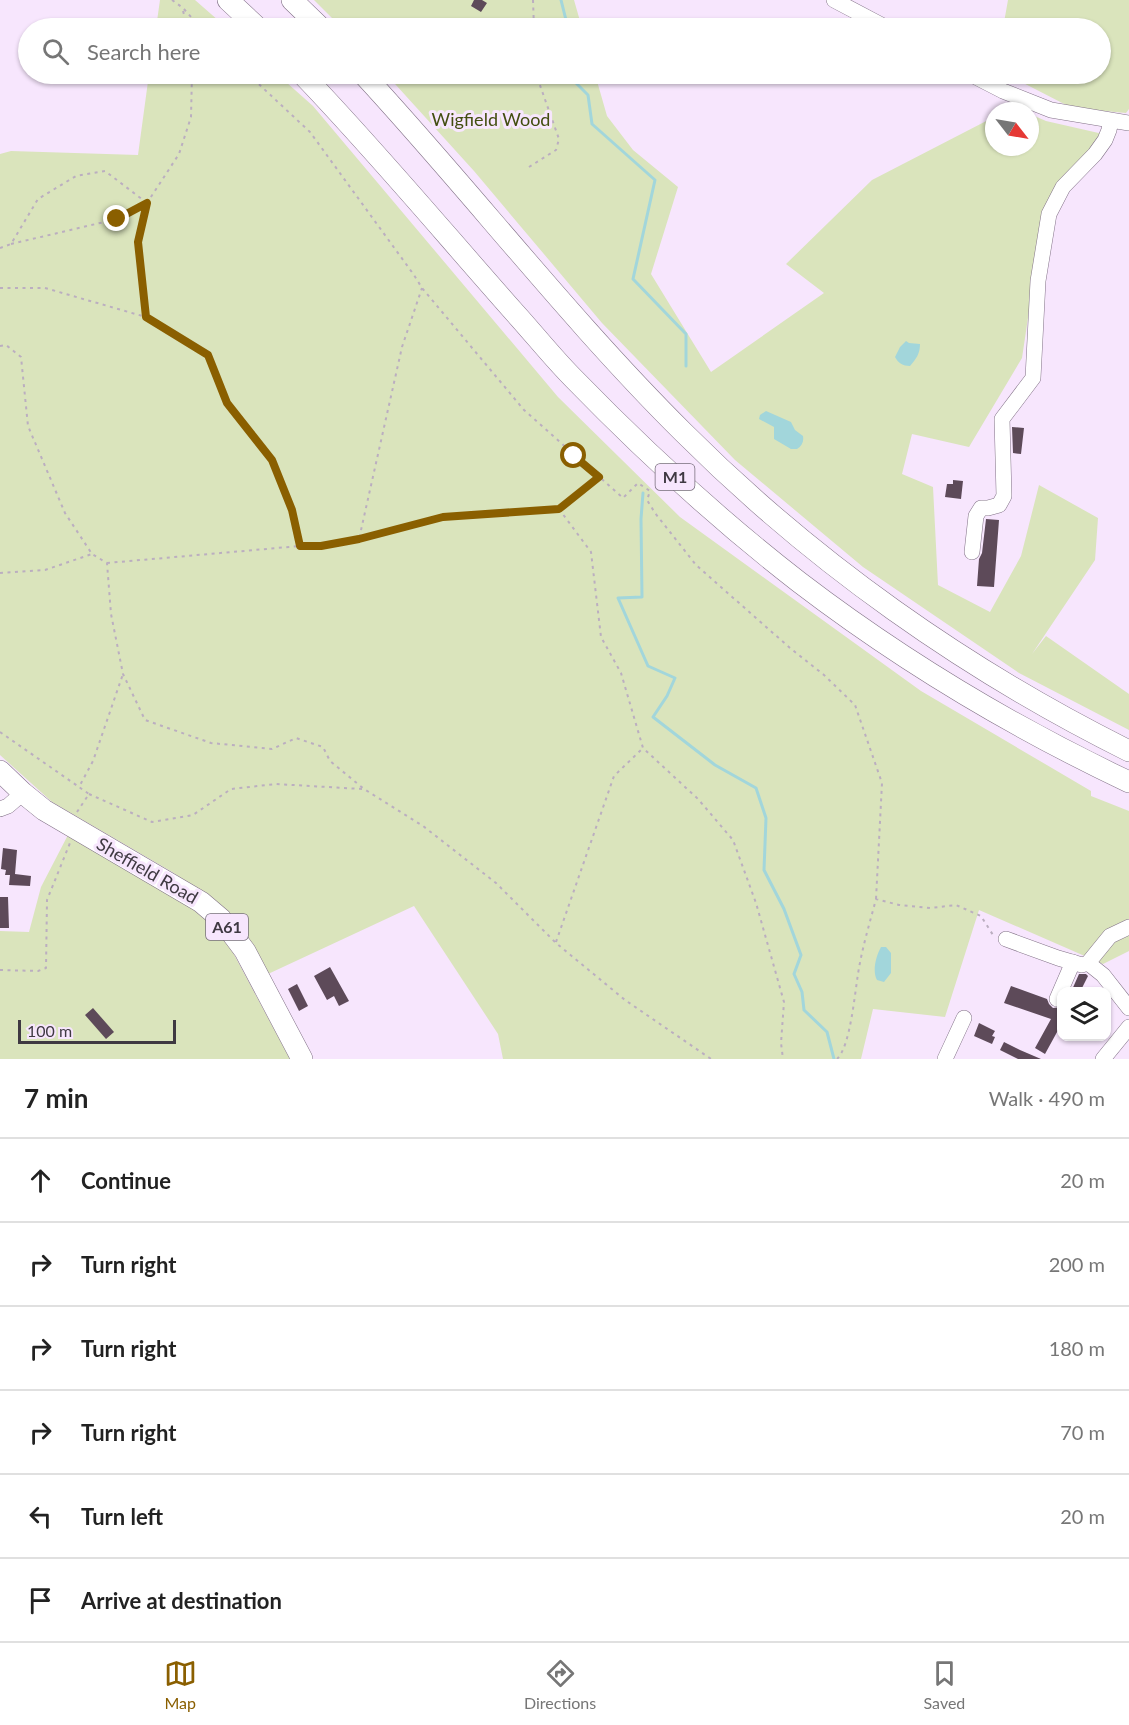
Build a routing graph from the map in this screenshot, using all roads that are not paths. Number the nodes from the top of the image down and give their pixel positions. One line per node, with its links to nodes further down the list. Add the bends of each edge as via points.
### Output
1 (228, 0): 4 (highway)
2 (292, 0): 5 (highway)
3 (834, 0): 6 (street)
4 (247, 18)
5 (311, 18)
6 (868, 18)
7 (312, 84): 15 (highway, M1, via 572,377 660,464 742,537 808,589 930,673 999,715)
8 (372, 84): 13 (highway, M1, via 627,374 684,434 768,511 920,627 997,678)
9 (989, 84): 10 (street, via 1050,110)
10 (1111, 120): 11 (street); 12 (street, via 1105,140 1063,187 1049,214 1038,281 1033,378 1002,419 1004,496 999,505 981,508 976,516)
11 (1129, 123)
12 (972, 552)
13 (1129, 751)
14 (0, 771): 16 (highway, Sheffield Road / A61)
15 (1129, 782)
16 (23, 793): 17 (street, via 8,807); 25 (highway, Sheffield Road / A61, via 44,810 201,902 221,919 244,951)
17 (0, 808)
18 (1129, 927): 20 (street, via 1110,936)
19 (1005, 939): 20 (street)
20 (1080, 962): 21 (street); 22 (street, via 1103,975)
21 (1064, 987)
22 (1129, 1008)
23 (964, 1018): 26 (street)
24 (1129, 1027): 27 (street)
25 (302, 1059)
26 (945, 1059)
27 (1103, 1059)

